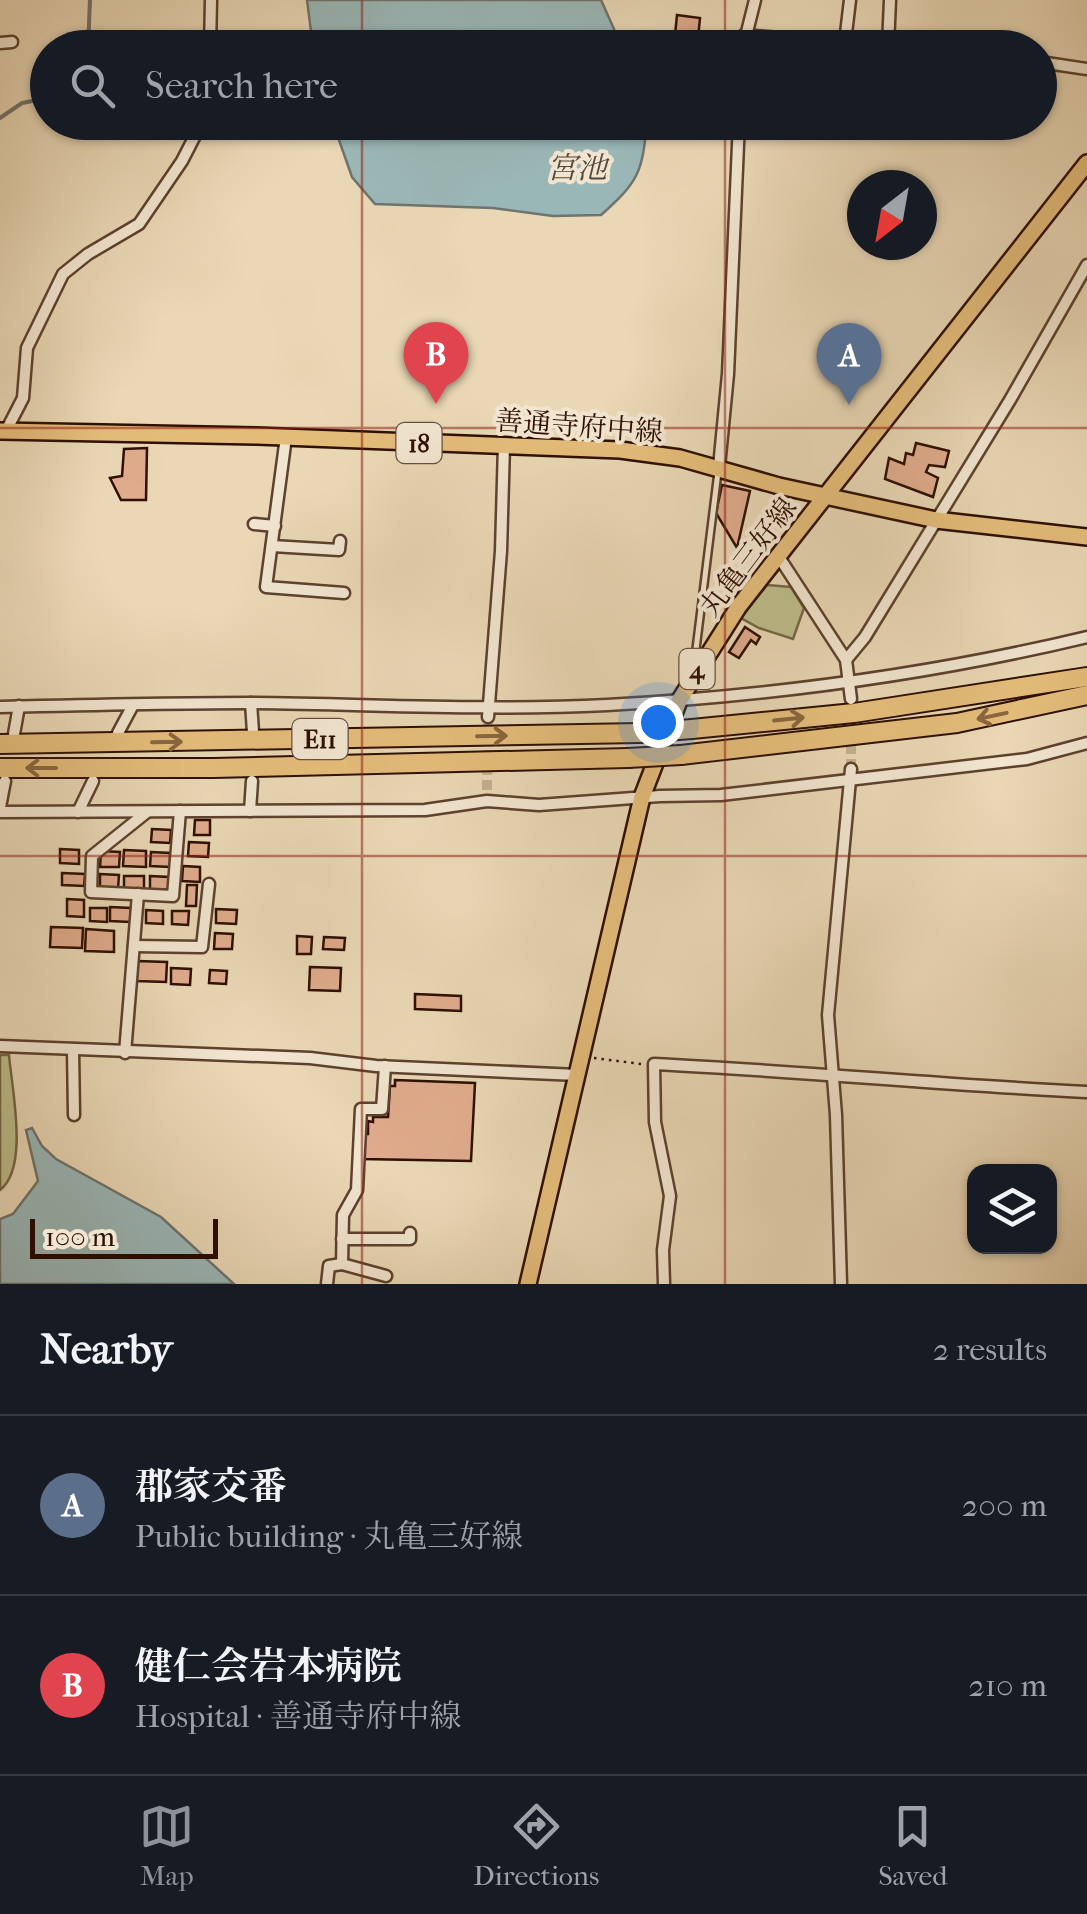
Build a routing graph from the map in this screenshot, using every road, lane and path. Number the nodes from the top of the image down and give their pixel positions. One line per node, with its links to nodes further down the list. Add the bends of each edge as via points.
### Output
1 (211, 0): 5 (street)
2 (754, 0): 6 (street)
3 (850, 0): 7 (street)
4 (890, 0): 8 (street)
5 (210, 30)
6 (747, 30)
7 (846, 30)
8 (889, 30)
9 (1057, 64): 10 (street)
10 (1087, 68)
11 (193, 140): 15 (street, via 140,224 63,274 27,348 23,398)
12 (739, 140): 18 (street)
13 (1087, 163): 19 (main road, 丸亀三好線 / 4)
14 (1087, 264): 20 (street)
15 (3, 431): 16 (main road, 善通寺府中線 / 18)
16 (286, 437): 17 (main road, 善通寺府中線 / 18); 22 (street)
17 (504, 446): 18 (main road, 善通寺府中線 / 18, via 620,450); 40 (street)
18 (719, 467): 19 (main road, 善通寺府中線 / 18); 30 (lane, via 696,649)
19 (827, 496): 20 (main road, 善通寺府中線 / 18); 26 (main road, 丸亀三好線 / 4)
20 (936, 520): 23 (main road, 善通寺府中線 / 18); 29 (street)
21 (254, 524): 22 (street)
22 (274, 526): 25 (street)
23 (1087, 536)
24 (340, 541): 25 (street, via 339,550)
25 (272, 546): 27 (street, via 266,587)
26 (779, 557): 29 (street); 30 (main road, 丸亀三好線 / 4)
27 (344, 593)
28 (1087, 637): 32 (street, via 998,659)
29 (846, 660): 32 (street)
30 (702, 662): 35 (main road, 丸亀三好線 / 4)
31 (1087, 677): 43 (highway, E11, one-way to 31, bridge, via 640,733 854,713)
32 (850, 682): 34 (street); 35 (street)
33 (1087, 695): 45 (highway, E11, one-way to 45, bridge, via 957,723 628,758)
34 (851, 699)
35 (679, 700): 40 (street); 49 (main road, 丸亀三好線 / 4)
36 (252, 703): 37 (street); 40 (street); 41 (street)
37 (133, 705): 39 (street); 42 (street)
38 (0, 706): 39 (street)
39 (19, 706): 43 (street)
40 (488, 712)
41 (252, 732)
42 (118, 733)
43 (7, 739)
44 (1087, 743): 46 (street, via 1027,759)
45 (2, 775): 50 (street)
46 (851, 775): 49 (street, via 720,795); 64 (street, via 828,1015)
47 (252, 780): 51 (street)
48 (93, 781): 52 (street)
49 (642, 798): 51 (street, via 539,805 487,796 426,810); 61 (main road, 丸亀三好線 / 4)
50 (0, 809): 52 (street)
51 (250, 811): 54 (street)
52 (78, 812): 53 (street)
53 (148, 812): 54 (street); 56 (street, via 92,856 91,892)
54 (180, 812): 56 (street, via 173,896)
55 (209, 884): 57 (street, via 202,948)
56 (138, 894): 57 (street)
57 (134, 946): 60 (street)
58 (0, 1046): 59 (street)
59 (73, 1050): 60 (street); 67 (street)
60 (126, 1053): 63 (street)
61 (583, 1055): 62 (path); 65 (main road, 丸亀三好線 / 4)
62 (654, 1064): 64 (street); 76 (street, via 655,1122 670,1196)
63 (384, 1066): 65 (street); 69 (street, via 382,1109 360,1109 357,1190 343,1215)
64 (832, 1073): 66 (street); 77 (street)
65 (578, 1075): 75 (main road, 丸亀三好線 / 4)
66 (1087, 1092)
67 (74, 1116)
68 (410, 1232): 69 (street, via 410,1239)
69 (342, 1239): 70 (street)
70 (342, 1264): 71 (street); 73 (street, via 329,1266)
71 (362, 1270): 72 (street); 74 (street)
72 (386, 1276)
73 (327, 1284)
74 (361, 1284)
75 (528, 1284)
76 (664, 1284)
77 (841, 1284)

